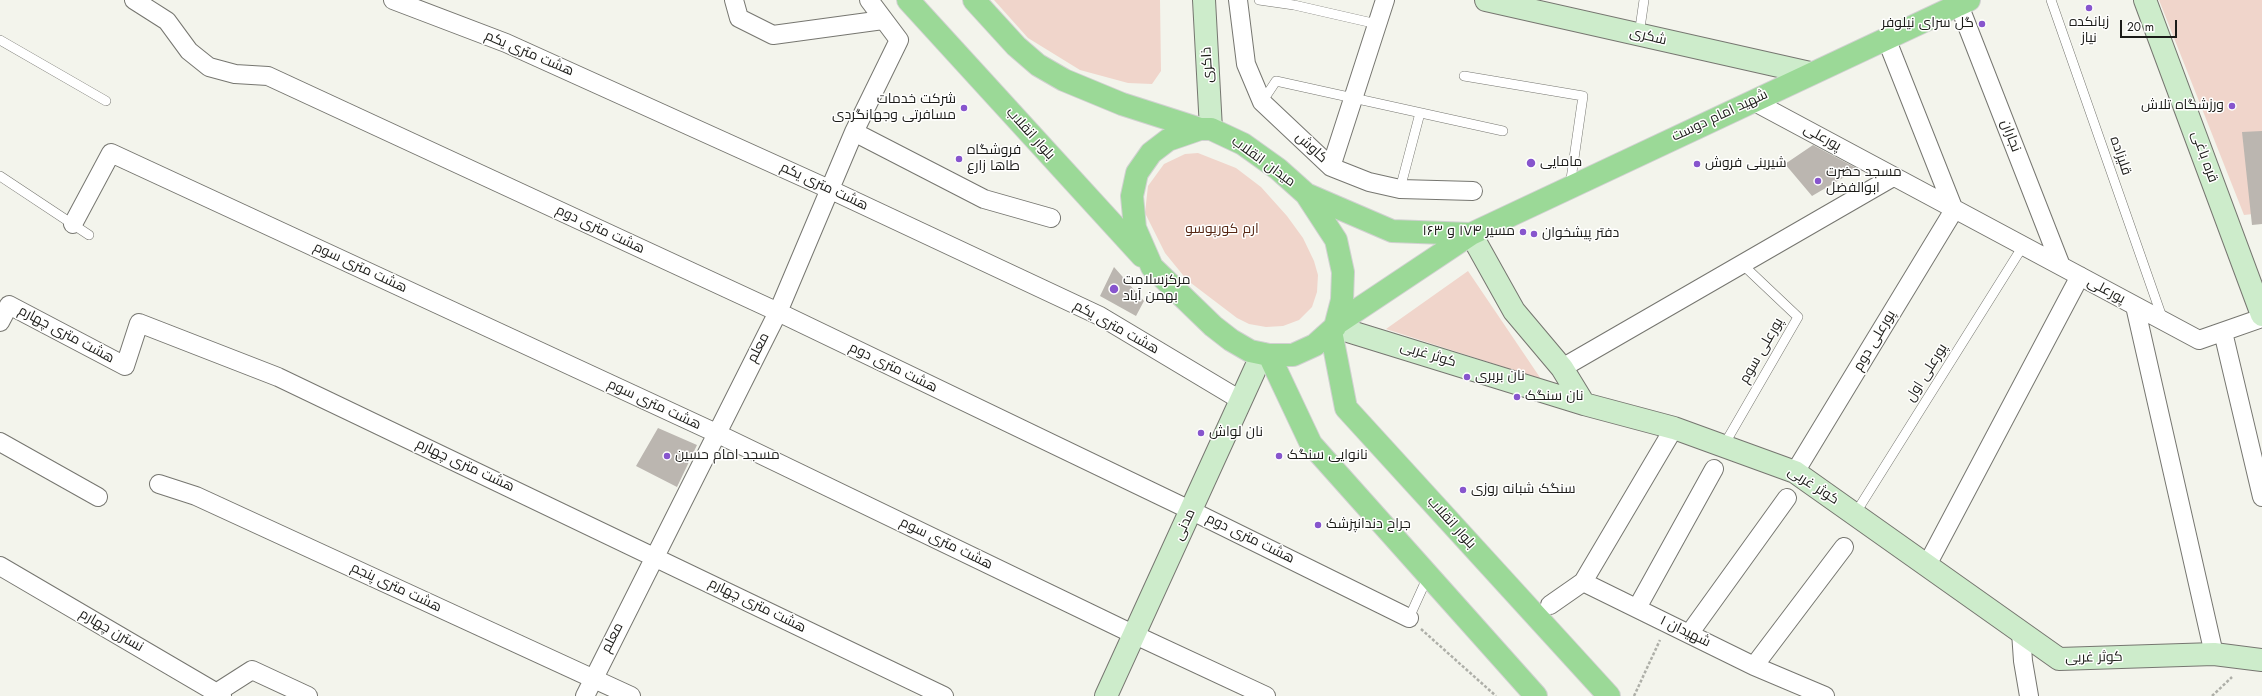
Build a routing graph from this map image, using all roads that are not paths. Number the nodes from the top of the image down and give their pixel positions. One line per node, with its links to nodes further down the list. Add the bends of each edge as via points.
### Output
1 (134, 0): 50 (street, هشت متری دوم, via 167,21 189,51 209,66 235,74 268,76)
2 (393, 0): 35 (street, هشت متری یکم, via 506,43)
3 (734, 0): 16 (street, via 739,18 773,35)
4 (869, 0): 16 (street, معلم)
5 (908, 0): 47 (main road, بلوار انقلاب)
6 (974, 0): 28 (main road, via 1016,46 1038,65 1064,80 1122,104)
7 (1204, 0): 28 (street, ذاکری)
8 (1238, 0): 26 (street, کاوش, via 1246,64)
9 (1259, 0): 17 (lane, via 1294,4)
10 (1385, 0): 17 (street)
11 (1486, 0): 18 (street, شکری)
12 (1644, 0): 18 (lane)
13 (2051, 0): 52 (lane, قلیزاده)
14 (2145, 0): 51 (street, قره باغی)
15 (1964, 2): 19 (main road, شهید امام دوست); 46 (street, نجاران)
16 (883, 20): 30 (street, معلم, via 899,40)
17 (1377, 24): 23 (street)
18 (1639, 35): 21 (street, شکری)
19 (1886, 38): 21 (main road, شهید امام دوست); 39 (street)
20 (0, 40): 24 (lane)
21 (1810, 73): 25 (main road, شهید امام دوست)
22 (1464, 76): 34 (lane, via 1582,96)
23 (1352, 98): 26 (lane, via 1276,81); 27 (lane); 31 (street)
24 (106, 101)
25 (1753, 101): 33 (street, پورعلی); 34 (main road, شهید امام دوست)
26 (1262, 102): 31 (street, کاوش)
27 (1420, 113): 29 (lane); 36 (lane)
28 (1206, 129): 38 (main road, میدان انقلاب, via 1243,144 1278,169); 47 (main road, via 1168,140 1151,153 1137,173 1132,196 1136,228)
29 (1503, 131)
30 (854, 132): 35 (street, معلم); 40 (street, via 984,199)
31 (1332, 167): 36 (street, کاوش, via 1369,182)
32 (0, 176): 41 (lane)
33 (1893, 177): 39 (street, پورعلی); 45 (street)
34 (1570, 187): 43 (main road, شهید امام دوست)
35 (829, 189): 50 (street, معلم); 58 (street, هشت متری یکم, via 1100,316)
36 (1400, 189): 37 (street, کاوش)
37 (1473, 191)
38 (1306, 194): 43 (main road, via 1392,231); 54 (main road, میدان انقلاب, via 1336,240 1344,272 1342,300)
39 (1954, 210): 44 (street, پورعلی); 65 (street, پورعلی دوم)
40 (1051, 218)
41 (73, 224): 42 (lane); 61 (street, هشت متری سوم, via 111,153)
42 (89, 234)
43 (1471, 234): 54 (main road, شهید امام دوست); 57 (street, via 1514,311)
44 (2023, 246): 46 (street, پورعلی); 71 (lane, پورعلی اول)
45 (1742, 264): 57 (street); 63 (lane, پورعلی سوم, via 1798,318)
46 (2061, 266): 48 (street, پورعلی)
47 (1152, 267): 56 (main road, via 1231,340 1250,351)
48 (2080, 276): 49 (street, پورعلی); 74 (street)
49 (2135, 306): 52 (street, پورعلی); 84 (street)
50 (778, 312): 61 (street, معلم); 70 (street, هشت متری دوم)
51 (2262, 316): 55 (street, پورعلی)
52 (2164, 321): 55 (street, پورعلی, via 2199,340)
53 (0, 322): 73 (street, هشت متری چهارم, via 9,306 125,366 139,323 278,377)
54 (1334, 327): 56 (main road, via 1315,345 1293,354); 59 (street, کوثر غربی); 96 (main road, بلوار انقلاب, via 1346,408)
55 (2223, 332): 68 (street)
56 (1266, 355): 58 (street, مدنی); 76 (main road, via 1311,444)
57 (1562, 368): 59 (street)
58 (1242, 401): 70 (street, مدنی)
59 (1584, 404): 60 (street, کوثر غربی)
60 (1674, 428): 63 (street, کوثر غربی); 77 (street)
61 (716, 433): 73 (street, معلم); 83 (street, هشت متری سوم)
62 (0, 442): 67 (street)
63 (1724, 445): 65 (street, کوثر غربی)
64 (1714, 470): 79 (street)
65 (1795, 472): 71 (street, کوثر غربی)
66 (159, 484): 87 (street, هشت متری پنجم, via 196,496)
67 (98, 497)
68 (2262, 497)
69 (1787, 498): 82 (street)
70 (1192, 510): 80 (street, هشت متری دوم); 83 (street, مدنی)
71 (1855, 514): 74 (street, کوثر غربی)
72 (1844, 547): 86 (street)
73 (654, 556): 87 (street, معلم); 93 (street, هشت متری چهارم)
74 (1927, 565): 81 (street, کوثر غربی)
75 (0, 566): 89 (street, نسترن چهارم)
76 (1428, 576): 80 (lane); 88 (main road)
77 (1583, 582): 78 (street); 79 (street, شهیدان ۱)
78 (1550, 605)
79 (1637, 608): 82 (street, شهیدان ۱)
80 (1409, 618)
81 (2022, 632): 84 (street, کوثر غربی, via 2059,659); 98 (street, via 2023,661)
82 (1689, 634): 86 (street, شهیدان ۱)
83 (1135, 635): 94 (street, مدنی); 95 (street, هشت متری سوم)
84 (2214, 654): 85 (street, کوثر غربی)
85 (2262, 660)
86 (1754, 666): 97 (street, شهیدان ۱)
87 (593, 678): 91 (street, معلم); 92 (street, هشت متری پنجم)
88 (1531, 694)
89 (218, 695): 90 (street, via 252,670)
90 (308, 696)
91 (585, 696)
92 (631, 696)
93 (944, 696)
94 (1106, 696)
95 (1266, 696)
96 (1609, 696)
97 (1825, 696)
98 (2029, 696)

